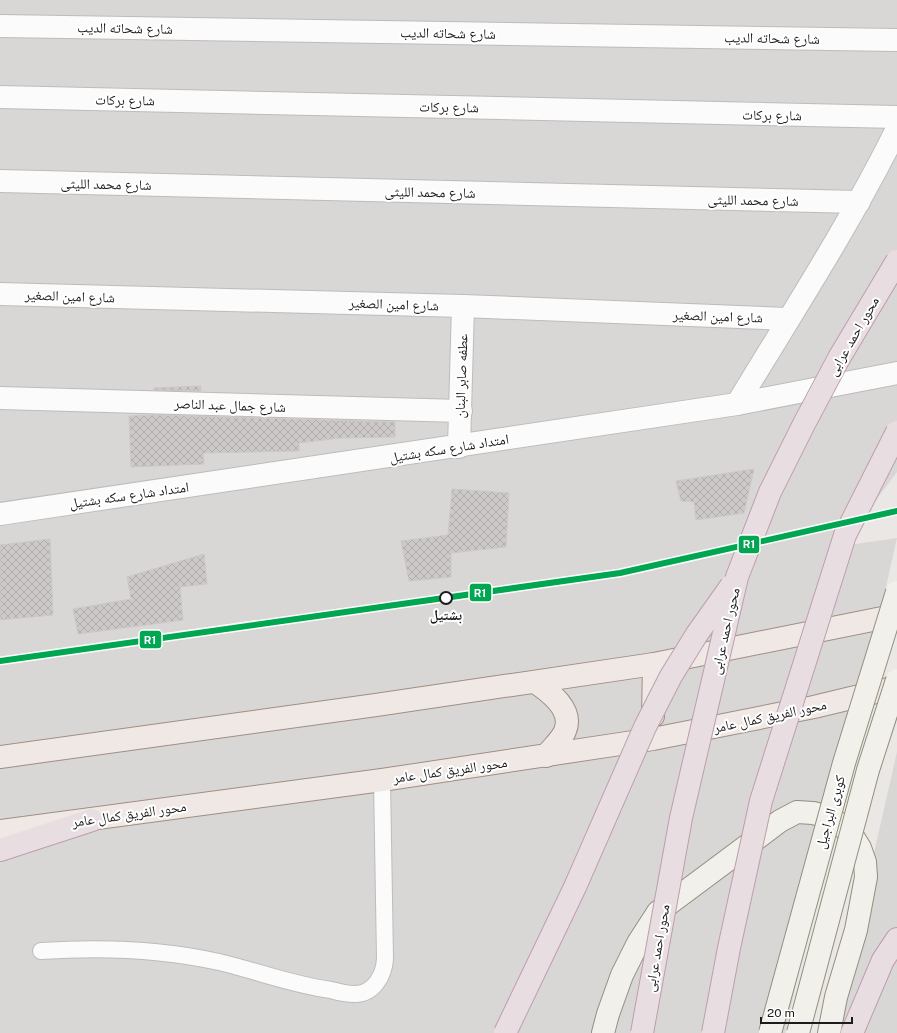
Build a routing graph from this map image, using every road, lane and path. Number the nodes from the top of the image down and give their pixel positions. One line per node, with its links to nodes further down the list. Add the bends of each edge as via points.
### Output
1 (0, 26): 2 (street, شارع شحاته الديب)
2 (897, 40)
3 (0, 97): 4 (street, شارع بركات)
4 (897, 117)
5 (897, 129): 7 (street)
6 (0, 181): 7 (street, شارع محمد الليثى)
7 (859, 202): 11 (street)
8 (897, 261): 19 (highway, محور احمد عرابى, bridge, via 839,358 804,424 770,492)
9 (0, 294): 10 (street, شارع امين الصغير)
10 (463, 306): 11 (street, شارع امين الصغير); 15 (street, عطفه صابر البنان)
11 (788, 319): 14 (street)
12 (897, 373): 14 (street, امتداد شارع سكه بشتيل)
13 (0, 398): 15 (street, شارع جمال عبد الناصر)
14 (737, 404): 17 (street, امتداد شارع سكه بشتيل)
15 (460, 411): 17 (street, عطفه صابر البنان)
16 (897, 432): 38 (highway, bridge, via 844,535 763,794)
17 (459, 447): 18 (street, امتداد شارع سكه بشتيل)
18 (0, 514)
19 (737, 577): 35 (highway, bridge, via 671,676); 37 (highway, محور احمد عرابى, bridge, via 681,818)
20 (897, 592): 39 (street, كوبرى البراجيل, bridge, via 844,763)
21 (897, 615): 22 (main road)
22 (654, 664): 24 (main road); 26 (main road)
23 (897, 680): 40 (street, كوبرى البراجيل, bridge, via 868,770)
24 (535, 682): 27 (main road, via 554,694 566,713 566,730); 28 (main road)
25 (897, 687): 26 (main road, محور الفريق كمال عامر, via 814,707)
26 (653, 739): 27 (main road, محور الفريق كمال عامر)
27 (546, 756): 29 (main road, محور الفريق كمال عامر)
28 (0, 757)
29 (382, 780): 30 (main road, محور الفريق كمال عامر); 34 (lane, via 385,959 380,978 365,992 355,994 321,989 232,965 184,956 112,949)
30 (92, 820): 31 (main road, محور الفريق كمال عامر); 32 (highway)
31 (0, 831)
32 (0, 850)
33 (897, 939): 42 (highway, via 883,960)
34 (41, 951)
35 (505, 1033)
36 (603, 1033): 41 (street, via 622,975 658,912 780,821 797,812 829,817 842,825 852,835 865,862 866,877 856,930 836,997)
37 (642, 1033)
38 (713, 1033)
39 (770, 1033)
40 (798, 1033)
41 (829, 1033)
42 (852, 1033)

